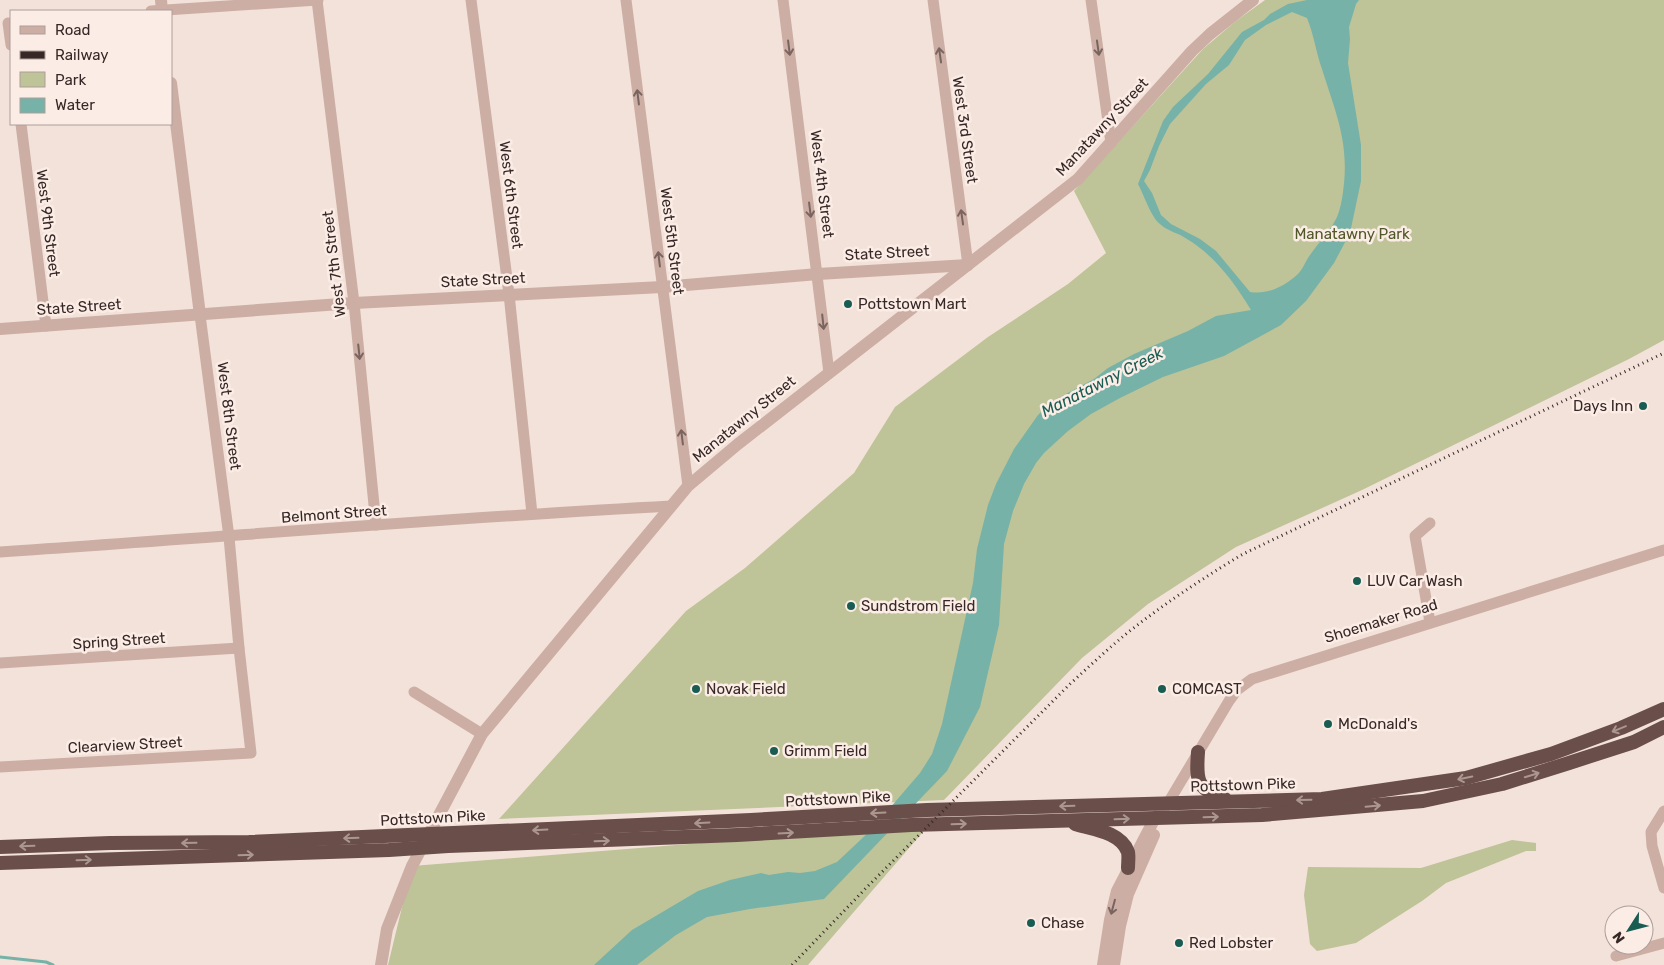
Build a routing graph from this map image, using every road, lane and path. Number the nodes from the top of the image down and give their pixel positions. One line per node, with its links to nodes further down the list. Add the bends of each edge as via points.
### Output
1 (317, 0): 8 (street); 18 (street, West 7th Street)
2 (471, 0): 17 (street, West 6th Street)
3 (626, 0): 16 (street, West 5th Street, one-way to 3)
4 (783, 0): 15 (street, West 4th Street, one-way to 15)
5 (933, 0): 14 (street, West 3rd Street, one-way to 5)
6 (1091, 0): 13 (street, one-way to 13)
7 (1253, 0): 13 (street, Manatawny Street, via 1192,51)
8 (159, 8)
9 (7, 23): 10 (street)
10 (10, 40)
11 (172, 91): 19 (street, West 8th Street)
12 (21, 125): 20 (street, West 9th Street)
13 (1111, 143): 14 (street, Manatawny Street, via 1078,179)
14 (968, 265): 15 (street, State Street); 22 (street, Manatawny Street)
15 (818, 274): 16 (street, State Street); 22 (street, West 4th Street, one-way to 22)
16 (662, 287): 17 (street, State Street); 23 (street, West 5th Street, one-way to 16)
17 (509, 294): 18 (street, State Street); 25 (street, West 6th Street)
18 (354, 304): 19 (street, State Street); 27 (street, West 7th Street, one-way to 27)
19 (200, 315): 20 (street, State Street); 28 (street, West 8th Street)
20 (46, 326): 21 (street, State Street)
21 (0, 329)
22 (829, 373): 23 (street, Manatawny Street)
23 (688, 486): 24 (street, Manatawny Street)
24 (671, 506): 25 (street, Belmont Street); 37 (street, Manatawny Street)
25 (532, 514): 27 (street, Belmont Street)
26 (1430, 523): 31 (street, via 1415,536)
27 (376, 526): 28 (street, Belmont Street)
28 (229, 537): 30 (street, Belmont Street); 32 (street, West 8th Street)
29 (1664, 550): 31 (street, Shoemaker Road)
30 (0, 552)
31 (1430, 622): 38 (street, Shoemaker Road, via 1252,679 1229,701)
32 (239, 648): 33 (street, Spring Street); 39 (street, West 8th Street)
33 (0, 663)
34 (414, 692): 37 (street)
35 (1664, 709): 41 (highway, Pottstown Pike, one-way to 41, via 1551,754 1466,778 1322,799)
36 (1664, 727): 44 (highway, Pottstown Pike, one-way to 36, via 1262,815 1423,801 1502,784 1552,769 1634,742)
37 (482, 734): 53 (street, Manatawny Street, via 412,866 388,929)
38 (1198, 752): 41 (highway, via 1199,783 1204,790); 42 (street, Shoemaker Road)
39 (251, 753): 40 (street, Clearview Street)
40 (0, 767)
41 (1232, 802): 42 (highway, Pottstown Pike)
42 (1168, 803): 44 (street, Shoemaker Road); 46 (highway, Pottstown Pike, one-way to 46, via 927,810)
43 (1664, 811): 50 (street, via 1651,832)
44 (1158, 818): 45 (highway, Pottstown Pike, one-way to 44); 49 (street, Shoemaker Road); 55 (street, Shoemaker Road, via 1128,894)
45 (1065, 821): 46 (highway, Pottstown Pike, one-way to 45, via 737,836 910,825); 49 (highway, via 1115,836 1128,853)
46 (451, 840): 47 (highway, Pottstown Pike, one-way to 47, via 400,836); 48 (highway, Pottstown Pike, one-way to 46, via 389,850)
47 (0, 847)
48 (0, 863)
49 (1128, 868): 54 (street, Shoemaker Road, one-way to 54, via 1110,920)
50 (1664, 888)
51 (1664, 943): 52 (street)
52 (1616, 956)
53 (381, 965)
54 (1104, 965)
55 (1114, 965)

